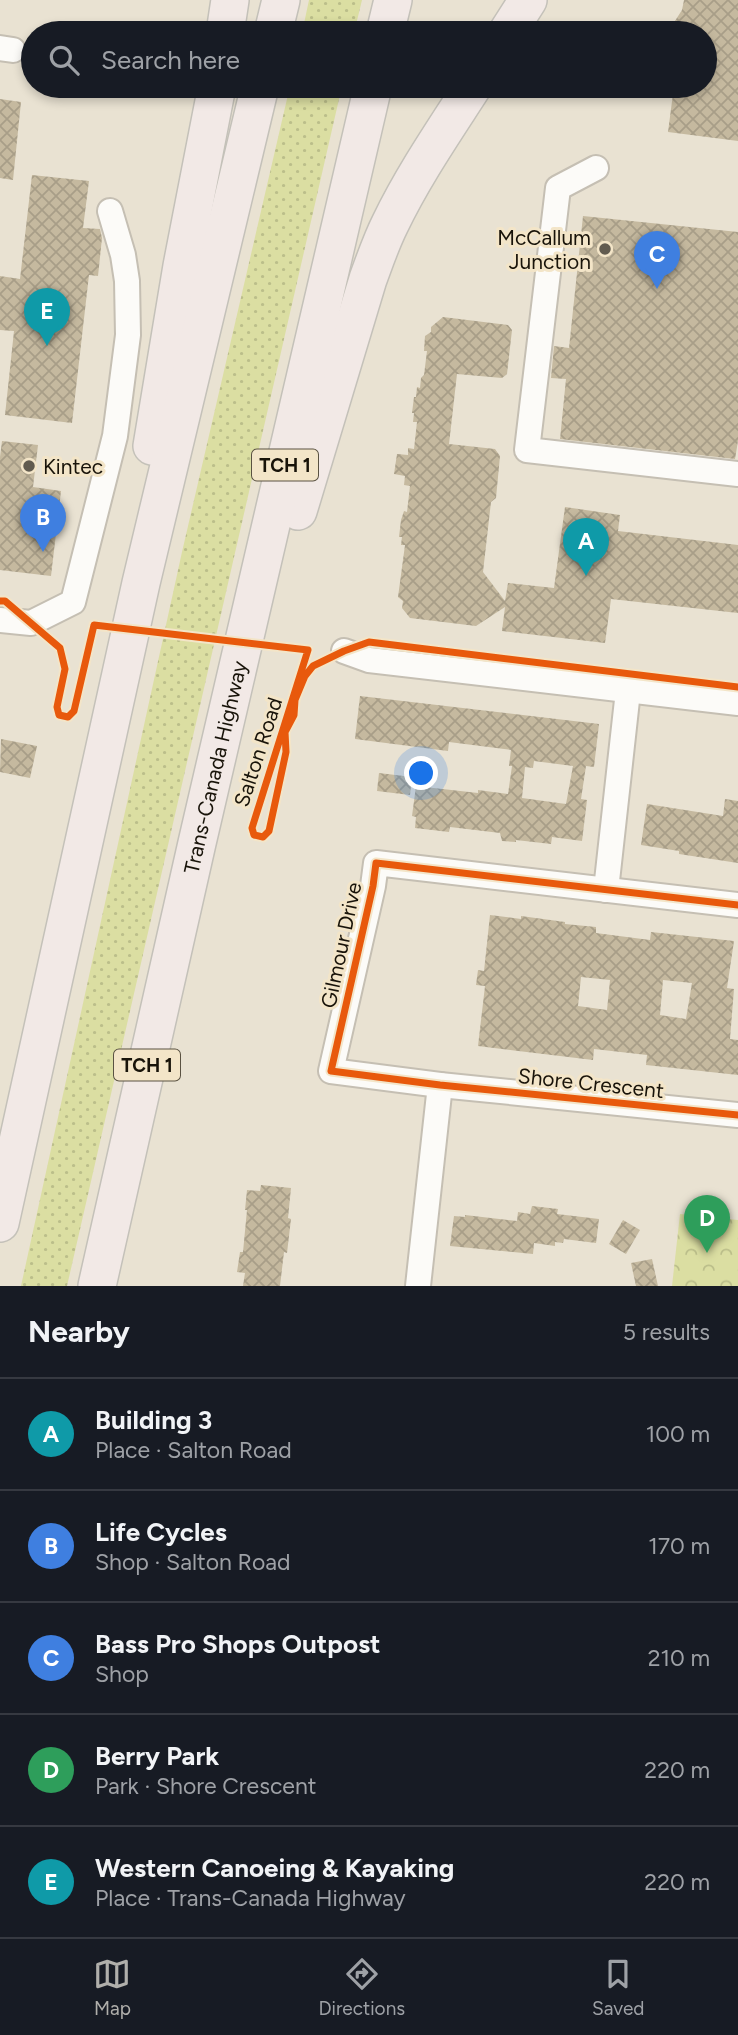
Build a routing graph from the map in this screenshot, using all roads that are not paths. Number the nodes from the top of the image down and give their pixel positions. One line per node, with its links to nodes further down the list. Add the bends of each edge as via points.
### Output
1 (218, 0): 6 (highway)
2 (230, 0): 7 (highway)
3 (281, 0): 8 (highway)
4 (393, 0): 9 (highway)
5 (528, 0): 10 (highway)
6 (215, 21)
7 (227, 21)
8 (276, 21)
9 (389, 21)
10 (515, 21)
11 (214, 98): 18 (highway, via 160,388 140,538)
12 (257, 98): 18 (highway)
13 (370, 98): 23 (highway, Trans-Canada Highway / TCH 1)
14 (465, 98): 23 (highway, via 399,205 368,279)
15 (596, 168): 17 (street, via 558,188 527,450)
16 (110, 211): 19 (street, via 125,268 128,335 115,436 72,602 32,624)
17 (738, 474)
18 (141, 583): 28 (highway)
19 (0, 620)
20 (344, 651): 21 (street, via 369,660)
21 (628, 691): 22 (street); 24 (street)
22 (738, 703)
23 (197, 844): 30 (highway, Trans-Canada Highway / TCH 1)
24 (606, 890): 25 (street); 26 (street, Gilmour Drive, via 376,863 331,1071)
25 (738, 905)
26 (440, 1085): 27 (street, Shore Crescent); 29 (street)
27 (738, 1115)
28 (0, 1223)
29 (424, 1285)
30 (97, 1286)

